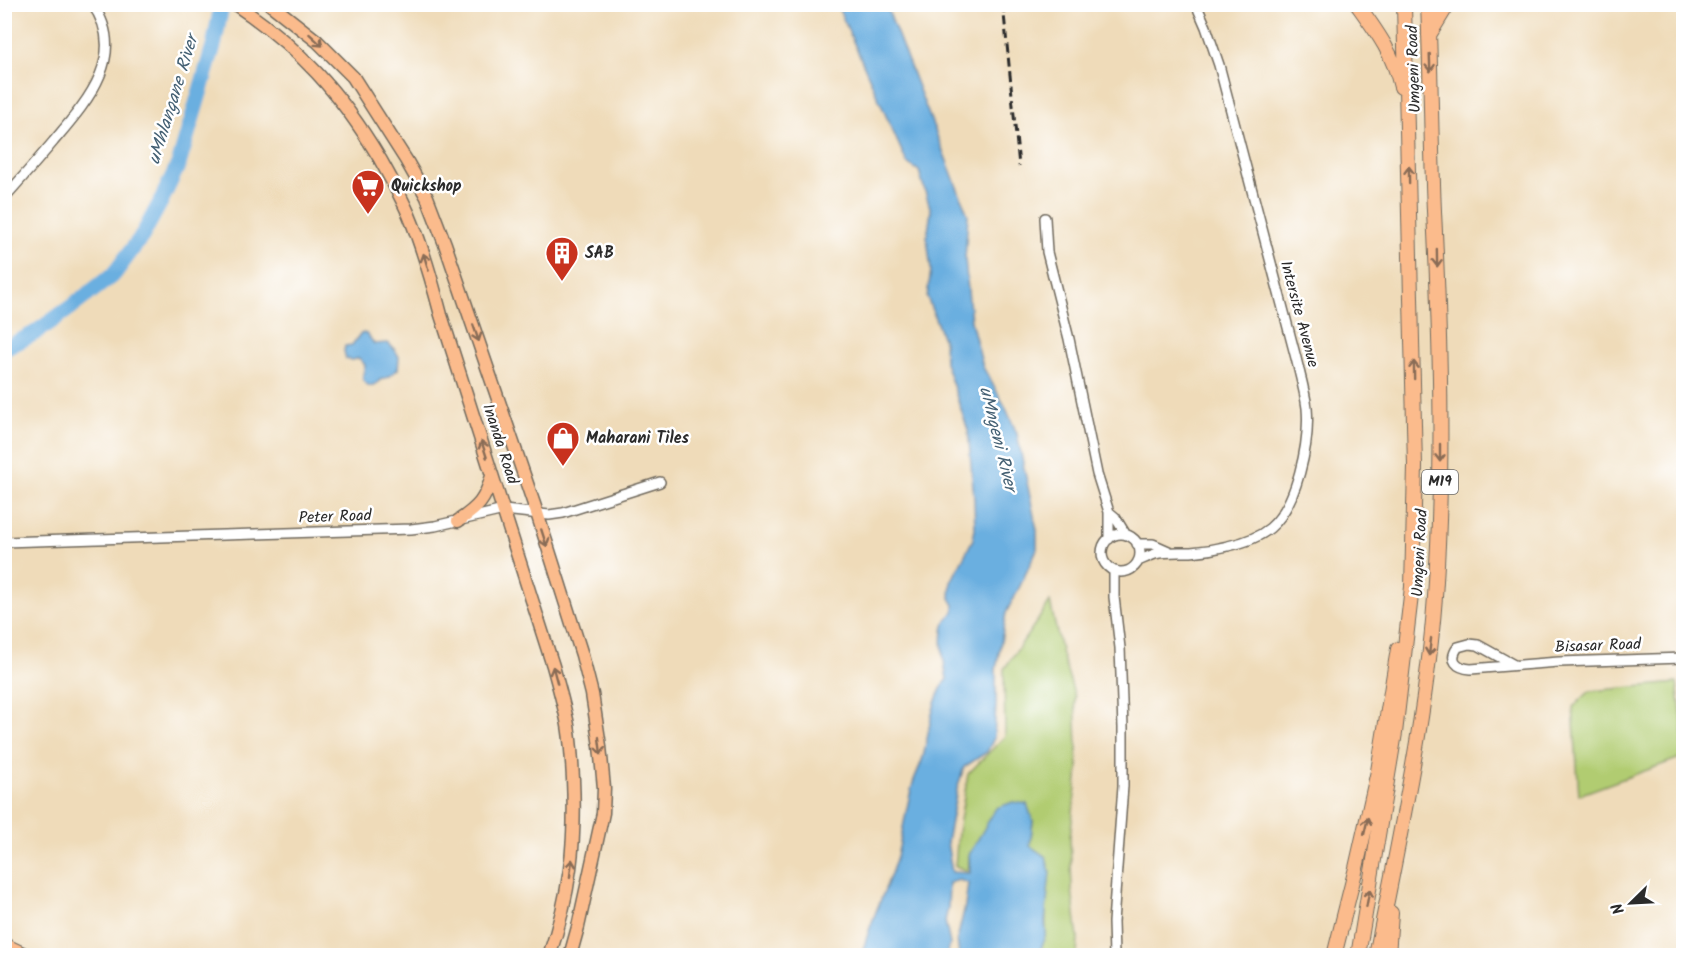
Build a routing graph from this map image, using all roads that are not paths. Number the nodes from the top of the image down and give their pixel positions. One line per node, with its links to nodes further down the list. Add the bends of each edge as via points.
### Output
1 (92, 4): 11 (street, via 102,21 106,45 96,87)
2 (235, 4): 13 (main road, Inanda Road, one-way to 2, via 425,257 398,190 340,98 276,33)
3 (270, 4): 16 (main road, Inanda Road, one-way to 16, via 317,41 353,77 427,197)
4 (1196, 4): 23 (street, Intersite Avenue, via 1219,65 1293,347 1308,427 1294,490 1272,527 1247,541 1208,550)
5 (1357, 4): 10 (highway, via 1393,59)
6 (1404, 4): 10 (highway, Umgeni Road / M19)
7 (1428, 4): 9 (highway, Umgeni Road / M19)
8 (1448, 4): 9 (highway)
9 (1430, 35): 29 (highway, Umgeni Road / M19, one-way to 29, via 1441,453 1436,582 1420,722)
10 (1408, 119): 25 (highway, Umgeni Road / M19, one-way to 10, via 1416,466)
11 (4, 198)
12 (1045, 218): 17 (street, via 1047,252 1097,474)
13 (492, 476): 15 (main road, Inanda Road); 18 (main road, via 482,501)
14 (660, 482): 16 (street, Peter Road, via 564,513)
15 (504, 510): 16 (street, Peter Road); 18 (street, Peter Road); 33 (main road, Inanda Road, one-way to 15, via 570,876 572,761 567,720 553,666)
16 (537, 513): 34 (main road, Inanda Road, one-way to 34, via 592,694 604,788 603,813)
17 (1110, 513): 19 (street); 20 (street)
18 (458, 521): 21 (street, Peter Road, via 411,529)
19 (1126, 535): 20 (street); 22 (street)
20 (1109, 539): 26 (street, via 1102,554 1105,564)
21 (4, 542)
22 (1137, 544): 23 (street, Intersite Avenue, via 1153,544); 24 (street)
23 (1171, 552): 24 (street, Intersite Avenue)
24 (1138, 561): 26 (street, via 1130,570)
25 (1412, 567): 36 (highway, one-way to 25, via 1378,771); 37 (highway, Umgeni Road / M19, one-way to 25, via 1395,733)
26 (1114, 571): 35 (street, via 1123,786)
27 (1683, 658): 28 (street, Bisasar Road)
28 (1514, 665): 28 (street, Bisasar Road, via 1462,669 1454,654 1458,647 1473,644)
29 (1390, 887): 38 (highway, Umgeni Road / M19); 39 (highway)
30 (4, 945): 31 (highway); 32 (highway)
31 (20, 956)
32 (27, 956)
33 (549, 956)
34 (570, 956)
35 (1114, 956)
36 (1334, 956)
37 (1358, 956)
38 (1377, 956)
39 (1388, 956)

